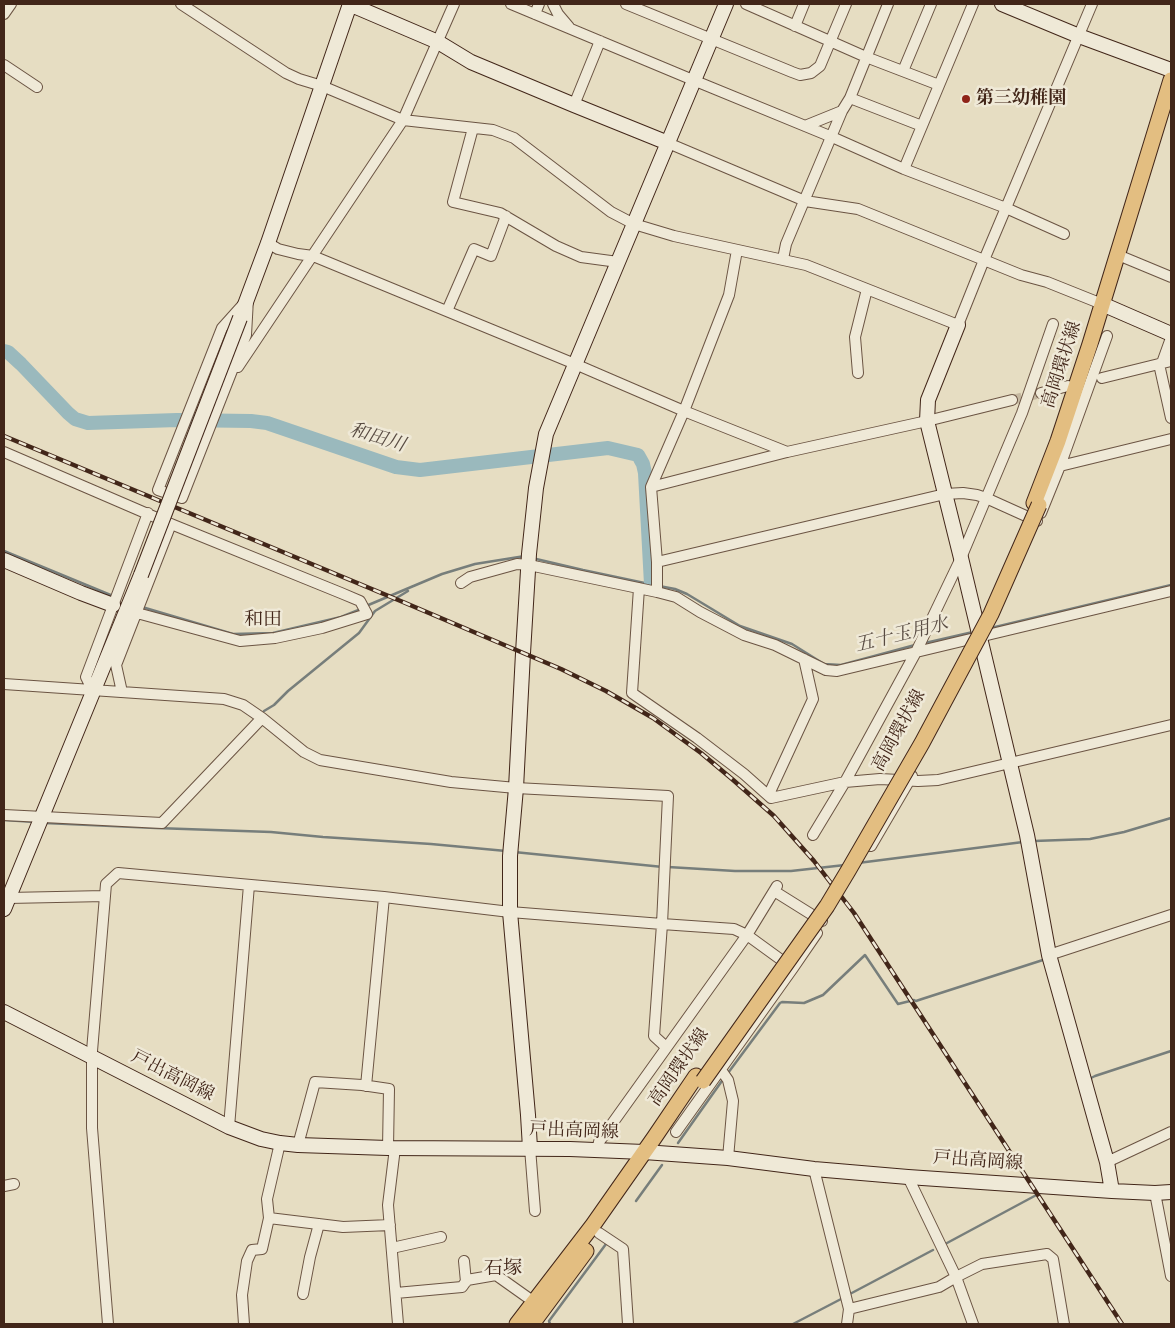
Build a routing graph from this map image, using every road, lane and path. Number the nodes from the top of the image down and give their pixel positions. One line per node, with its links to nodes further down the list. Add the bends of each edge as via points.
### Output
1 (11, 4): 19 (street)
2 (181, 4): 35 (street, via 286,73)
3 (350, 4): 27 (street); 35 (street)
4 (454, 4): 27 (street)
5 (511, 4): 20 (street)
6 (539, 4): 20 (street)
7 (553, 4): 22 (street)
8 (626, 4): 24 (street)
9 (726, 4): 24 (street)
10 (746, 4): 18 (street)
11 (804, 4): 21 (street)
12 (846, 4): 26 (street)
13 (888, 4): 28 (street)
14 (931, 4): 31 (street)
15 (974, 4): 34 (street)
16 (1002, 4): 23 (street)
17 (1092, 4): 23 (street)
18 (762, 7): 21 (street)
19 (4, 14)
20 (535, 14): 22 (street)
21 (795, 26): 26 (street)
22 (572, 30): 25 (street)
23 (1079, 36): 30 (street); 49 (street)
24 (712, 38): 26 (street, via 800,75 811,73 820,66); 32 (street)
25 (600, 41): 32 (street); 39 (street)
26 (830, 41): 28 (street)
27 (438, 42): 39 (street, via 472,62); 41 (street)
28 (866, 57): 31 (street); 37 (street)
29 (4, 65): 36 (street)
30 (1171, 70)
31 (903, 71): 34 (street)
32 (693, 80): 42 (street); 46 (street)
33 (1171, 80): 56 (main road, 高岡環状線)
34 (939, 85): 43 (street)
35 (322, 86): 41 (street); 53 (street)
36 (37, 87)
37 (850, 98): 40 (street); 43 (street)
38 (1171, 101): 56 (main road, 高岡環状線)
39 (574, 105): 46 (street)
40 (842, 112): 42 (street); 45 (street)
41 (403, 120): 44 (street); 55 (street)
42 (805, 126): 45 (street)
43 (922, 126): 47 (street)
44 (473, 128): 50 (street, via 453,202); 51 (street, via 493,130 514,138 611,212)
45 (832, 137): 47 (street); 48 (street)
46 (668, 142): 48 (street); 51 (street)
47 (904, 168): 49 (street)
48 (805, 201): 57 (street, via 786,244); 58 (street, via 858,209)
49 (1006, 208): 52 (street); 58 (street)
50 (506, 216): 59 (street, via 581,257); 64 (street, via 492,256 474,249)
51 (634, 224): 54 (street); 59 (street)
52 (1064, 234)
53 (268, 243): 55 (street, via 278,249); 62 (street)
54 (737, 250): 57 (street); 78 (street, via 729,295)
55 (314, 256): 64 (street); 74 (street)
56 (1120, 256): 60 (street); 63 (main road, 高岡環状線)
57 (783, 259): 61 (street)
58 (984, 260): 63 (street); 66 (street)
59 (618, 262): 71 (street)
60 (1171, 277)
61 (867, 289): 66 (street); 72 (street, via 855,337)
62 (248, 299): 74 (street, via 246,335); 74 (street, via 222,328 158,490 182,498); 108 (street, bridge)
63 (1106, 306): 67 (street); 144 (main road, 高岡環状線, bridge, via 1054,466 990,614 922,743 827,906)
64 (447, 311): 71 (street)
65 (1053, 324): 87 (street, via 1022,413)
66 (958, 325): 80 (street, via 928,400)
67 (1171, 334)
68 (1106, 336): 84 (street)
69 (1171, 338): 70 (street)
70 (1164, 362): 73 (street); 79 (street)
71 (575, 364): 78 (street); 93 (street, via 546,434 536,488)
72 (858, 372)
73 (1102, 378)
74 (228, 382)
75 (1068, 386): 76 (street)
76 (1041, 393)
77 (1012, 400): 80 (street)
78 (684, 411): 83 (street); 85 (street)
79 (1171, 418)
80 (926, 420): 83 (street); 86 (street)
81 (1171, 439): 84 (street)
82 (4, 452): 88 (street)
83 (788, 452): 85 (street)
84 (1060, 466): 89 (street)
85 (651, 486): 94 (street)
86 (945, 494): 87 (street, via 963,493); 91 (street); 94 (street)
87 (986, 498): 89 (street); 91 (street)
88 (148, 513): 90 (street); 95 (street)
89 (1038, 522): 103 (street)
90 (171, 524): 96 (street); 102 (street, via 360,601 367,614 275,638 240,641)
91 (961, 558): 103 (street); 104 (street)
92 (4, 560): 101 (street, via 81,593)
93 (529, 560): 97 (street, via 470,577); 99 (street); 115 (street)
94 (656, 562): 98 (street)
95 (128, 564): 96 (street); 101 (street)
96 (152, 574): 102 (street)
97 (461, 584)
98 (657, 586): 99 (street); 106 (street, via 744,634 775,644)
99 (639, 588): 116 (street, via 632,693 697,738)
100 (1171, 591): 103 (street)
101 (115, 600): 108 (street, via 86,677)
102 (139, 609): 109 (street, via 116,665)
103 (984, 634): 104 (street); 112 (street)
104 (916, 652): 106 (street, via 837,671 826,670); 114 (street)
105 (979, 652): 113 (street)
106 (804, 659): 116 (street, via 813,700 770,792)
107 (4, 684): 108 (street)
108 (93, 690): 109 (street); 118 (street)
109 (122, 692): 110 (street, via 224,699 243,705)
110 (262, 718): 115 (street, via 304,752 320,760 451,782); 118 (street, via 162,823)
111 (1171, 725): 112 (street)
112 (1010, 764): 113 (street, via 938,780); 129 (street, via 1029,841)
113 (909, 780): 114 (street); 120 (street)
114 (845, 782): 116 (street); 119 (street)
115 (516, 788): 125 (street, via 510,852); 127 (street, via 668,796)
116 (772, 798)
117 (4, 815): 118 (street)
118 (39, 822): 124 (street)
119 (813, 836)
120 (849, 884)
121 (249, 885): 122 (street, via 118,873 106,884); 123 (street); 136 (street)
122 (105, 896): 124 (street); 133 (street)
123 (384, 897): 125 (street); 135 (street)
124 (6, 904)
125 (510, 912): 127 (street); 142 (street)
126 (1171, 915): 129 (street)
127 (662, 924): 128 (street, via 734,929); 132 (street, via 654,1036)
128 (747, 935): 130 (street); 130 (street, via 775,889 824,922); 132 (street)
129 (1049, 955): 146 (street)
130 (793, 968): 134 (street)
131 (4, 1012): 133 (street, 戸出高岡線)
132 (666, 1047): 143 (street, via 599,1142)
133 (92, 1058): 136 (street, 戸出高岡線); 167 (street, via 92,1128)
134 (721, 1070): 137 (street); 145 (street, via 728,1080 733,1101)
135 (366, 1086): 140 (street, via 315,1082); 141 (street, via 389,1089)
136 (229, 1127): 139 (street, 戸出高岡線)
137 (676, 1132)
138 (1171, 1132): 146 (street)
139 (280, 1143): 140 (street, 戸出高岡線); 153 (street, via 267,1199)
140 (298, 1145): 141 (street, 戸出高岡線)
141 (392, 1148): 142 (street, 戸出高岡線); 155 (street, via 388,1205)
142 (530, 1148): 143 (street, 戸出高岡線); 152 (street)
143 (597, 1150): 144 (street, 戸出高岡線)
144 (648, 1152): 145 (street, 戸出高岡線); 156 (main road, 高岡環状線); 165 (main road, 高岡環状線)
145 (728, 1158): 147 (street, 戸出高岡線)
146 (1107, 1162): 149 (street)
147 (814, 1169): 148 (street, 戸出高岡線); 166 (street)
148 (908, 1177): 149 (street, 戸出高岡線); 161 (street)
149 (1112, 1191): 151 (street, 戸出高岡線)
150 (1171, 1192): 151 (street, 戸出高岡線)
151 (1155, 1193): 160 (street)
152 (535, 1211)
153 (269, 1218): 154 (street); 168 (street, via 262,1250 252,1250 247,1261 242,1295)
154 (319, 1224): 155 (street, via 344,1227); 164 (street)
155 (390, 1225): 158 (street)
156 (599, 1233): 171 (main road, 高岡環状線); 172 (street, via 622,1249)
157 (441, 1237): 158 (street)
158 (392, 1248): 163 (street)
159 (464, 1261): 162 (street)
160 (1171, 1276)
161 (956, 1277): 166 (street, via 939,1287); 174 (street); 175 (street, via 982,1264 1047,1254 1052,1259)
162 (466, 1282): 163 (street, via 462,1286); 165 (street, via 496,1275)
163 (396, 1293): 169 (street)
164 (303, 1294)
165 (534, 1302): 170 (main road, 高岡環状線)
166 (849, 1309): 173 (street)
167 (108, 1324)
168 (244, 1324)
169 (398, 1324)
170 (517, 1324)
171 (532, 1324)
172 (628, 1324)
173 (847, 1324)
174 (973, 1324)
175 (1064, 1324)

